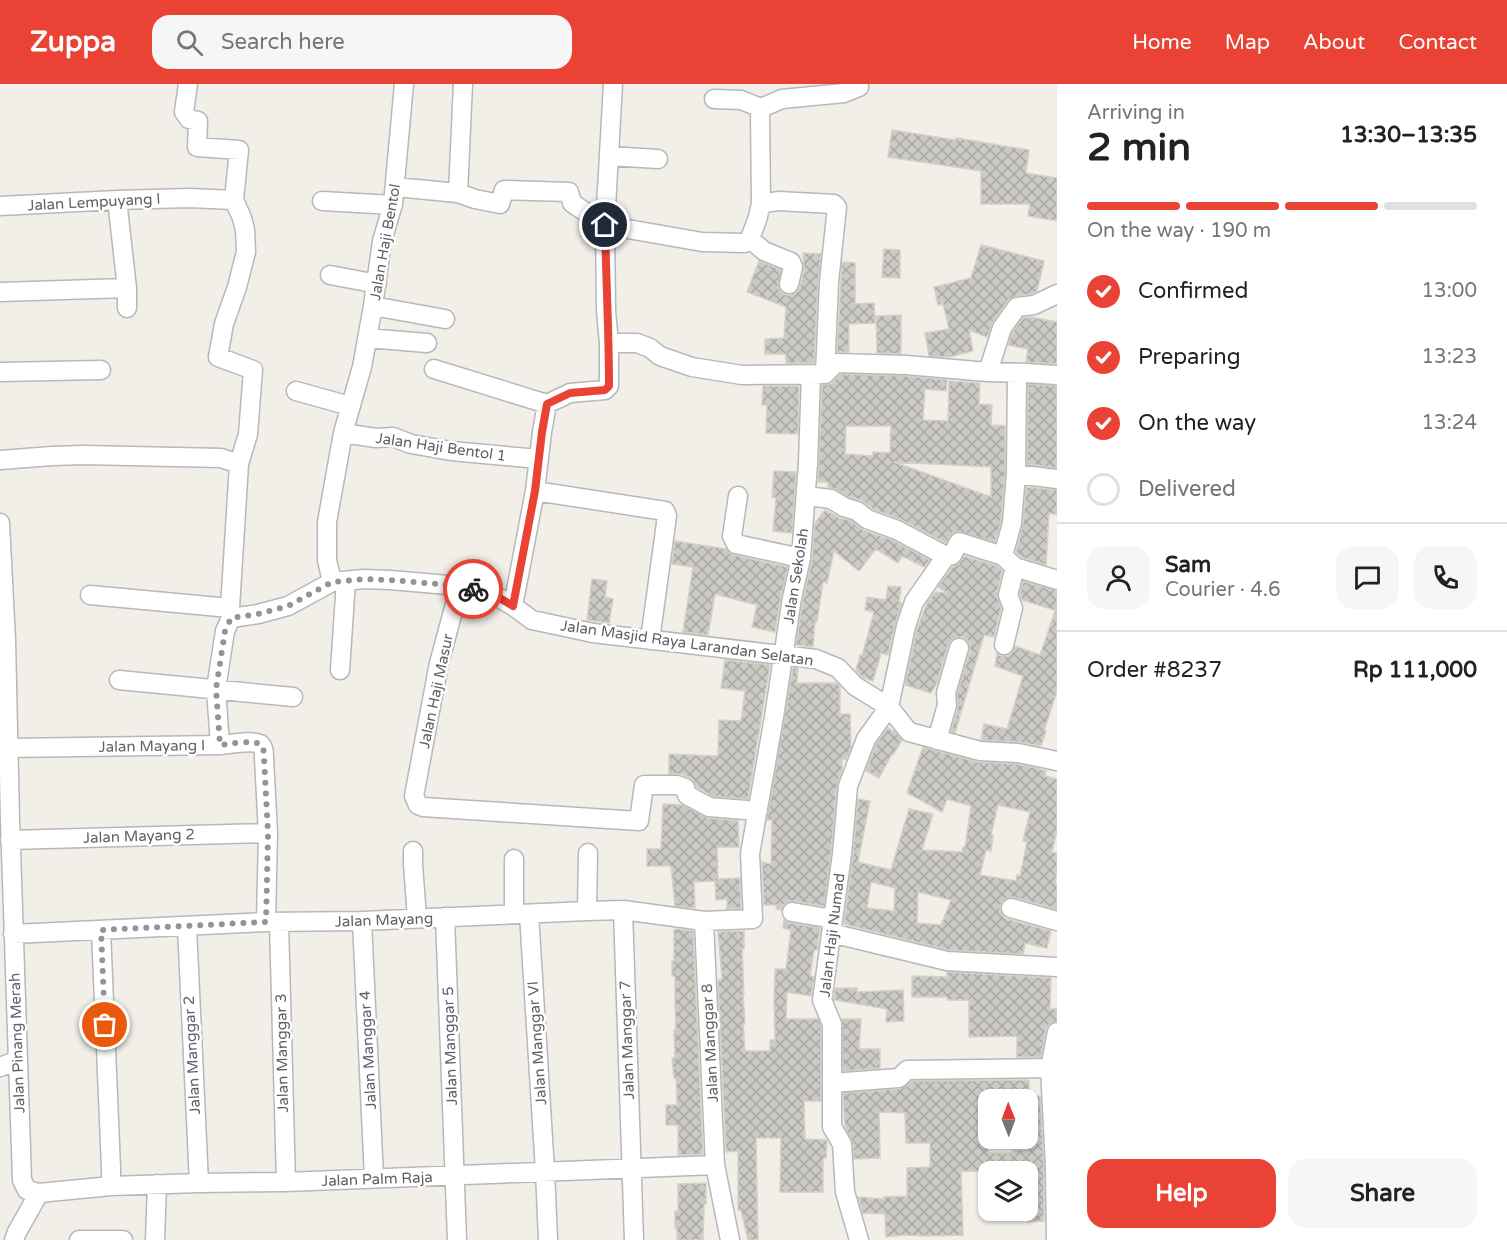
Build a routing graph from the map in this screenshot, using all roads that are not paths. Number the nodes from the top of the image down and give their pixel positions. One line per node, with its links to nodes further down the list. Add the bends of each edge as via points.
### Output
1 (188, 84): 15 (street, via 184,112 198,121 198,147 239,150)
2 (404, 84): 12 (street, Jalan Haji Bentol)
3 (464, 84): 13 (street)
4 (613, 84): 10 (street)
5 (859, 87): 6 (street, via 844,93)
6 (782, 91): 9 (street)
7 (741, 92): 8 (street); 9 (street)
8 (714, 99)
9 (761, 108): 17 (street)
10 (609, 156): 11 (street); 20 (street)
11 (658, 159)
12 (396, 187): 13 (street); 18 (street, Jalan Haji Bentol)
13 (458, 192): 20 (street, via 500,204 504,190 569,192 572,203)
14 (117, 200): 15 (street, Jalan Lempuyang I); 19 (street, Jalan Lempuyang I); 25 (street)
15 (234, 200): 47 (street, via 245,230 246,252 218,357 253,370 248,434)
16 (322, 201): 18 (street)
17 (762, 204): 21 (street); 39 (street, Jalan Sekolah, via 803,202 837,207)
18 (393, 205): 23 (street, Jalan Haji Bentol, via 382,241)
19 (0, 206)
20 (605, 225): 21 (street, via 702,242 745,243); 33 (street)
21 (750, 239): 24 (street, via 764,251 791,262)
22 (330, 274): 23 (street)
23 (377, 283): 28 (street, Jalan Haji Bentol)
24 (789, 284)
25 (127, 288): 26 (street); 29 (street)
26 (0, 292)
27 (1057, 294): 37 (street, via 1035,305 1017,307 1002,328)
28 (373, 306): 30 (street); 31 (street, Jalan Haji Bentol)
29 (127, 308)
30 (446, 319)
31 (367, 338): 32 (street); 43 (street, Jalan Haji Bentol)
32 (427, 343)
33 (609, 343): 39 (street, via 637,343 673,362 702,369 742,375); 42 (street, via 608,388 570,393)
34 (434, 369): 42 (street)
35 (101, 370): 36 (street)
36 (0, 372)
37 (988, 372): 38 (street); 39 (street, via 836,363)
38 (1017, 373): 40 (street); 48 (street)
39 (818, 375): 52 (street, Jalan Sekolah)
40 (1057, 375)
41 (296, 391): 43 (street)
42 (547, 404): 45 (street)
43 (351, 406): 44 (street, Jalan Haji Bentol)
44 (343, 433): 45 (street, Jalan Haji Bentol 1, via 393,437 451,451); 59 (street, Jalan Haji Bentol, via 327,522 327,560)
45 (539, 459): 50 (street)
46 (0, 460): 47 (street, via 96,455 221,458)
47 (239, 464): 63 (street)
48 (1016, 474): 49 (street); 57 (street)
49 (1057, 479)
50 (535, 491): 62 (street); 65 (street, via 665,511)
51 (738, 496): 56 (street, via 732,536 736,544)
52 (806, 496): 55 (street, via 831,499); 56 (street, Jalan Sekolah)
53 (0, 524): 54 (street, Jalan Pinang Merah)
54 (1, 550): 64 (street, Jalan Pinang Merah)
55 (946, 556): 57 (street, via 952,555 959,542); 73 (street, via 911,610)
56 (801, 558): 68 (street, Jalan Sekolah)
57 (1009, 562): 58 (street); 66 (street, via 1008,595 1013,608)
58 (1057, 580)
59 (339, 582): 60 (street, Jalan Masjid Raya Larandan Selatan, via 364,579); 63 (street, Jalan Masjid Raya Larandan Selatan, via 288,606 258,614); 69 (street, Jalan Haji Bentol)
60 (460, 586): 62 (street, Jalan Masjid Raya Larandan Selatan, via 491,593); 79 (street, Jalan Haji Masur, via 440,663 414,796 418,805 639,820 644,785 677,785 709,807)
61 (90, 595): 63 (street, Jalan Masjid Raya Larandan Selatan)
62 (513, 606): 65 (street, Jalan Masjid Raya Larandan Selatan, via 532,620 556,626)
63 (230, 613): 71 (street)
64 (3, 640): 74 (street, Jalan Pinang Merah)
65 (650, 640): 68 (street, Jalan Masjid Raya Larandan Selatan)
66 (1004, 645)
67 (959, 648): 75 (street)
68 (784, 656): 73 (street, Jalan Masjid Raya Larandan Selatan, via 816,659 838,668 855,686); 79 (street, Jalan Sekolah)
69 (340, 670)
70 (119, 680): 71 (street)
71 (216, 689): 72 (street); 76 (street)
72 (293, 697)
73 (890, 707): 75 (street, Jalan Masjid Raya Larandan Selatan, via 909,732); 98 (street, Jalan Haji Numad, via 866,739 849,786)
74 (4, 728): 77 (street, Jalan Pinang Merah)
75 (937, 740): 78 (street, Jalan Masjid Raya Larandan Selatan, via 980,751)
76 (220, 745): 77 (street, Jalan Mayang I); 81 (street, Jalan Mayang I, via 250,742 263,748)
77 (8, 748): 80 (street, Jalan Pinang Merah)
78 (1057, 761)
79 (758, 811): 93 (street, Jalan Sekolah, via 750,854)
80 (5, 820): 82 (street, Jalan Pinang Merah)
81 (268, 833): 82 (street, Jalan Mayang 2); 97 (street, Jalan Mayang I)
82 (10, 840): 101 (street, Jalan Pinang Merah)
83 (414, 851): 92 (street)
84 (588, 853): 87 (street)
85 (514, 859): 90 (street, Jalan Manggar VI)
86 (1011, 908): 96 (street)
87 (587, 910): 88 (street, Jalan Mayang); 90 (street, Jalan Mayang)
88 (623, 910): 95 (street, Jalan Mayang); 110 (street, Jalan Manggar 7)
89 (792, 912): 98 (street)
90 (522, 914): 91 (street, Jalan Mayang); 111 (street, Jalan Manggar VI)
91 (445, 917): 92 (street, Jalan Mayang); 112 (street, Jalan Manggar 5)
92 (417, 918): 94 (street, Jalan Mayang)
93 (753, 919): 95 (street, Jalan Mayang)
94 (363, 921): 97 (street, Jalan Mayang); 113 (street, Jalan Manggar 4)
95 (704, 921): 108 (street, Jalan Manggar 8)
96 (1057, 921)
97 (273, 923): 99 (street, Jalan Mayang); 114 (street, Jalan Manggar 3)
98 (832, 926): 102 (street, via 947,961); 107 (street, Jalan Haji Numad, via 822,1000 832,1024)
99 (187, 927): 100 (street, Jalan Mayang); 115 (street, Jalan Manggar 2)
100 (101, 930): 101 (street, Jalan Mayang); 117 (street)
101 (13, 934): 104 (street, Jalan Pinang Merah)
102 (1057, 967)
103 (1057, 1032): 106 (street)
104 (18, 1060): 105 (street); 118 (street, Jalan Pinang Merah, via 22,1180 27,1190)
105 (0, 1067)
106 (1050, 1068): 107 (street, via 907,1070 899,1078); 109 (street)
107 (832, 1083): 127 (street, Jalan Haji Numad, via 832,1127 842,1144 845,1192)
108 (715, 1165): 110 (street, Jalan Palm Raja); 126 (street, Jalan Manggar 8)
109 (1056, 1166): 128 (street)
110 (632, 1169): 111 (street, Jalan Palm Raja); 125 (street, Jalan Manggar 7)
111 (545, 1171): 112 (street, Jalan Palm Raja); 124 (street, Jalan Manggar VI)
112 (455, 1175): 113 (street, Jalan Palm Raja); 123 (street, Jalan Manggar 5)
113 (374, 1179): 114 (street, Jalan Palm Raja)
114 (286, 1182): 115 (street, Jalan Palm Raja)
115 (199, 1183): 116 (street, Jalan Palm Raja)
116 (157, 1184): 117 (street, Jalan Palm Raja); 119 (street)
117 (111, 1186): 118 (street, Jalan Palm Raja)
118 (39, 1193): 120 (street)
119 (155, 1235)
120 (14, 1240)
121 (79, 1240): 122 (street)
122 (123, 1240)
123 (457, 1240)
124 (548, 1240)
125 (634, 1240)
126 (730, 1240)
127 (859, 1240)
128 (1056, 1240)

